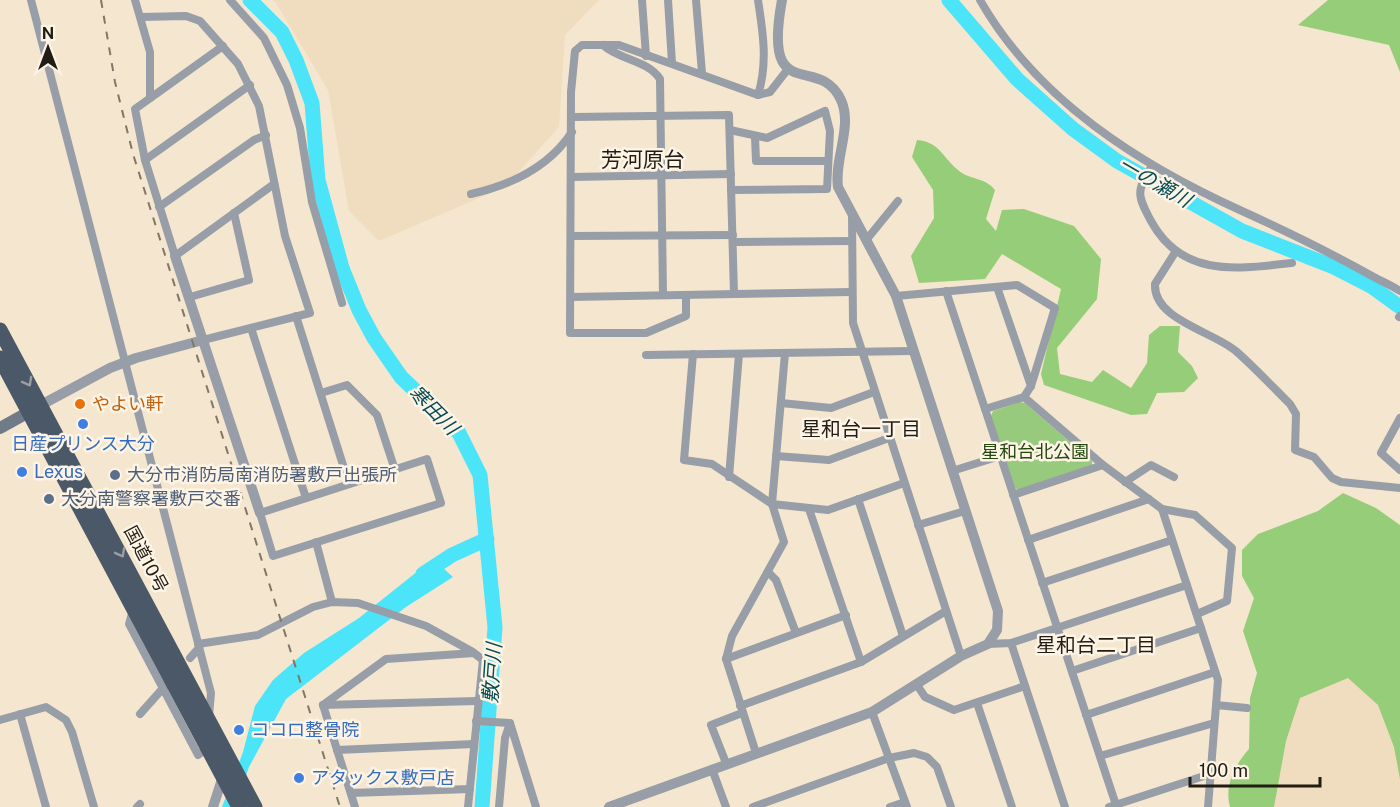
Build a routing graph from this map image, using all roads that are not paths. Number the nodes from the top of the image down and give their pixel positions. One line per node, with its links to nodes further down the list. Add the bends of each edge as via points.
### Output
1 (31, 0): 71 (street)
2 (135, 0): 10 (street)
3 (230, 0): 59 (street, via 264,38 287,85 300,128 318,228)
4 (642, 0): 13 (street)
5 (668, 0): 14 (street)
6 (696, 0): 16 (street)
7 (758, 0): 18 (street, via 765,57)
8 (782, 0): 15 (street, via 777,29 779,55)
9 (980, 0): 28 (street, via 1004,38 1041,78 1099,130)
10 (141, 17): 12 (street, via 193,18); 19 (street, via 150,52)
11 (603, 45): 13 (street, via 619,45); 20 (street, via 654,71 660,79); 21 (street, via 582,45 575,51)
12 (223, 46): 17 (street); 19 (street)
13 (646, 56): 14 (street)
14 (672, 63): 16 (street)
15 (788, 69): 18 (street, via 770,92); 32 (street, via 834,87 843,103 845,121 836,172)
16 (702, 73): 18 (street)
17 (250, 85): 24 (street); 26 (street)
18 (758, 95)
19 (150, 98): 26 (street, via 135,109)
20 (660, 116): 21 (street); 22 (street, via 729,115); 30 (street)
21 (573, 117): 23 (street)
22 (730, 130): 25 (street); 29 (street)
23 (573, 131): 31 (street); 36 (street, via 562,147 520,179)
24 (266, 135): 33 (street); 38 (street)
25 (755, 137): 27 (street, via 756,161); 27 (street, via 775,136 825,111 830,131)
26 (145, 160): 38 (street)
27 (827, 161): 34 (street)
28 (1151, 169): 46 (street, via 1140,185 1142,202 1155,228); 51 (street, via 1334,254)
29 (731, 174): 30 (street); 35 (street)
30 (661, 175): 31 (street); 42 (street)
31 (572, 177): 41 (street)
32 (838, 183): 34 (street); 40 (street)
33 (274, 184): 39 (street); 60 (street, via 285,236 309,313)
34 (827, 189): 35 (street)
35 (732, 190): 43 (street)
36 (471, 194)
37 (898, 201): 44 (street)
38 (159, 207): 47 (street)
39 (234, 213): 47 (street); 57 (street, via 249,280)
40 (852, 215): 44 (street); 45 (street)
41 (572, 236): 42 (street); 58 (street)
42 (662, 236): 43 (street); 54 (street)
43 (735, 238): 45 (street); 53 (street)
44 (867, 239): 56 (street)
45 (852, 241): 52 (street)
46 (1176, 252): 48 (street, via 1211,267); 93 (street, via 1155,284 1158,302 1173,315 1235,350 1290,404 1296,414 1296,450 1314,457 1332,478 1341,482)
47 (175, 256): 57 (street)
48 (1292, 263)
49 (997, 287): 50 (street); 72 (street); 72 (street, via 1017,285 1055,308)
50 (946, 291): 56 (street); 78 (street)
51 (1400, 291)
52 (852, 292): 53 (street); 65 (street, via 853,322)
53 (734, 294): 55 (street)
54 (663, 295): 55 (street); 58 (street)
55 (686, 295): 58 (street, via 686,316 646,333 570,333)
56 (896, 296): 64 (street)
57 (190, 297): 63 (street)
58 (571, 297)
59 (342, 303)
60 (296, 316): 61 (street); 74 (street)
61 (250, 328): 63 (street); 95 (street)
62 (0, 330): 77 (highway, 国道10号, one-way to 77)
63 (203, 340): 71 (street); 102 (street)
64 (912, 351): 65 (street); 87 (street)
65 (861, 352): 66 (street); 73 (street)
66 (785, 353): 68 (street); 76 (street)
67 (693, 354): 68 (street); 69 (street); 88 (street, via 684,460 712,464)
68 (739, 354): 88 (street)
69 (646, 355)
70 (0, 358): 77 (highway, 国道10号)
71 (125, 362): 77 (street); 121 (street)
72 (1031, 386): 75 (street)
73 (874, 392): 76 (street, via 831,408); 81 (street)
74 (321, 393): 85 (street, via 347,385 376,416); 92 (street)
75 (1024, 397): 78 (street); 84 (street)
76 (781, 403): 82 (street)
77 (35, 409): 80 (main road); 111 (highway, 国道10号)
78 (985, 409): 83 (street)
79 (1400, 418): 86 (street, via 1381,453)
80 (0, 428)
81 (889, 438): 82 (street, via 829,460); 91 (street)
82 (776, 456): 98 (street)
83 (1000, 456): 87 (street); 94 (street)
84 (1103, 465): 90 (street); 94 (street)
85 (395, 470): 92 (street); 106 (street, via 427,459 441,503)
86 (1400, 470)
87 (952, 471): 101 (street)
88 (729, 477): 98 (street)
89 (1174, 477): 90 (street, via 1151,465)
90 (1125, 482): 97 (street)
91 (904, 483): 96 (street); 103 (street)
92 (350, 484): 95 (street)
93 (1400, 488)
94 (1013, 495): 104 (street)
95 (306, 498): 102 (street)
96 (858, 499): 99 (street, via 828,510); 118 (street)
97 (1149, 500): 100 (street); 104 (street)
98 (772, 504): 99 (street); 107 (street, via 784,542)
99 (809, 509): 114 (street)
100 (1162, 509): 105 (street); 113 (street, via 1195,515 1232,548 1227,601)
101 (965, 511): 103 (street); 120 (street, via 998,611 997,630)
102 (260, 513): 106 (street, via 273,556)
103 (918, 525): 112 (street)
104 (1028, 540): 108 (street)
105 (1172, 540): 108 (street); 109 (street)
106 (316, 542): 110 (street)
107 (768, 572): 117 (street, via 776,580); 125 (street, via 732,636)
108 (1042, 583): 115 (street)
109 (1187, 585): 113 (street); 115 (street)
110 (332, 602): 121 (street, via 313,607 258,635); 122 (street, via 358,603 426,626)
111 (141, 605): 131 (street, via 129,624); 144 (highway, 国道10号); 147 (highway, 国道10号)
112 (946, 611): 118 (street); 123 (street)
113 (1197, 614): 116 (street)
114 (846, 615): 117 (street); 126 (street)
115 (1057, 627): 119 (street); 127 (street)
116 (1201, 628): 127 (street); 128 (street)
117 (796, 633): 125 (street)
118 (903, 636): 126 (street)
119 (1011, 643): 120 (street); 130 (street)
120 (988, 644): 123 (street)
121 (198, 646): 124 (street); 144 (street, via 211,693)
122 (474, 652): 132 (street, via 483,660); 134 (street, via 386,658)
123 (961, 657): 129 (street)
124 (190, 658)
125 (726, 659): 137 (street)
126 (861, 662): 137 (street)
127 (1072, 671): 141 (street)
128 (1215, 672): 135 (street); 141 (street)
129 (917, 685): 133 (street, via 925,697 954,710); 138 (street)
130 (1025, 686): 133 (street); 176 (street)
131 (164, 687): 140 (street); 147 (street, via 198,755)
132 (477, 701): 134 (street); 143 (street)
133 (977, 703): 175 (street)
134 (323, 705): 149 (street)
135 (1216, 705): 136 (street); 146 (street)
136 (1247, 708)
137 (741, 710): 150 (street); 153 (street, via 711,725)
138 (872, 712): 150 (street); 152 (street)
139 (20, 714): 142 (street); 161 (street); 162 (street, via 46,707 66,720)
140 (140, 714)
141 (1086, 716): 151 (street)
142 (0, 720)
143 (479, 721): 145 (street); 148 (street)
144 (208, 723): 147 (highway, 国道10号)
145 (506, 723): 168 (street); 169 (street)
146 (1214, 723): 151 (street); 156 (street)
147 (213, 744): 155 (highway, 国道10号); 155 (highway, 国道10号)
148 (474, 744): 149 (street); 157 (street)
149 (337, 750): 158 (street)
150 (756, 753): 153 (street)
151 (1100, 756): 160 (street)
152 (889, 758): 159 (street); 172 (street); 174 (street, via 914,753 927,757 937,767)
153 (726, 763): 154 (street)
154 (712, 769): 170 (street); 171 (street)
155 (227, 771): 163 (street); 164 (highway, 国道10号); 165 (highway, 国道10号)
156 (1210, 774): 160 (street); 177 (street)
157 (470, 789): 158 (street); 167 (street)
158 (351, 794): 166 (street)
159 (906, 804): 173 (street)
160 (1112, 806)
161 (46, 807)
162 (94, 807)
163 (213, 807)
164 (239, 807)
165 (255, 807)
166 (355, 807)
167 (468, 807)
168 (499, 807)
169 (536, 807)
170 (609, 807)
171 (726, 807)
172 (753, 807)
173 (890, 807)
174 (951, 807)
175 (1012, 807)
176 (1065, 807)
177 (1208, 807)

